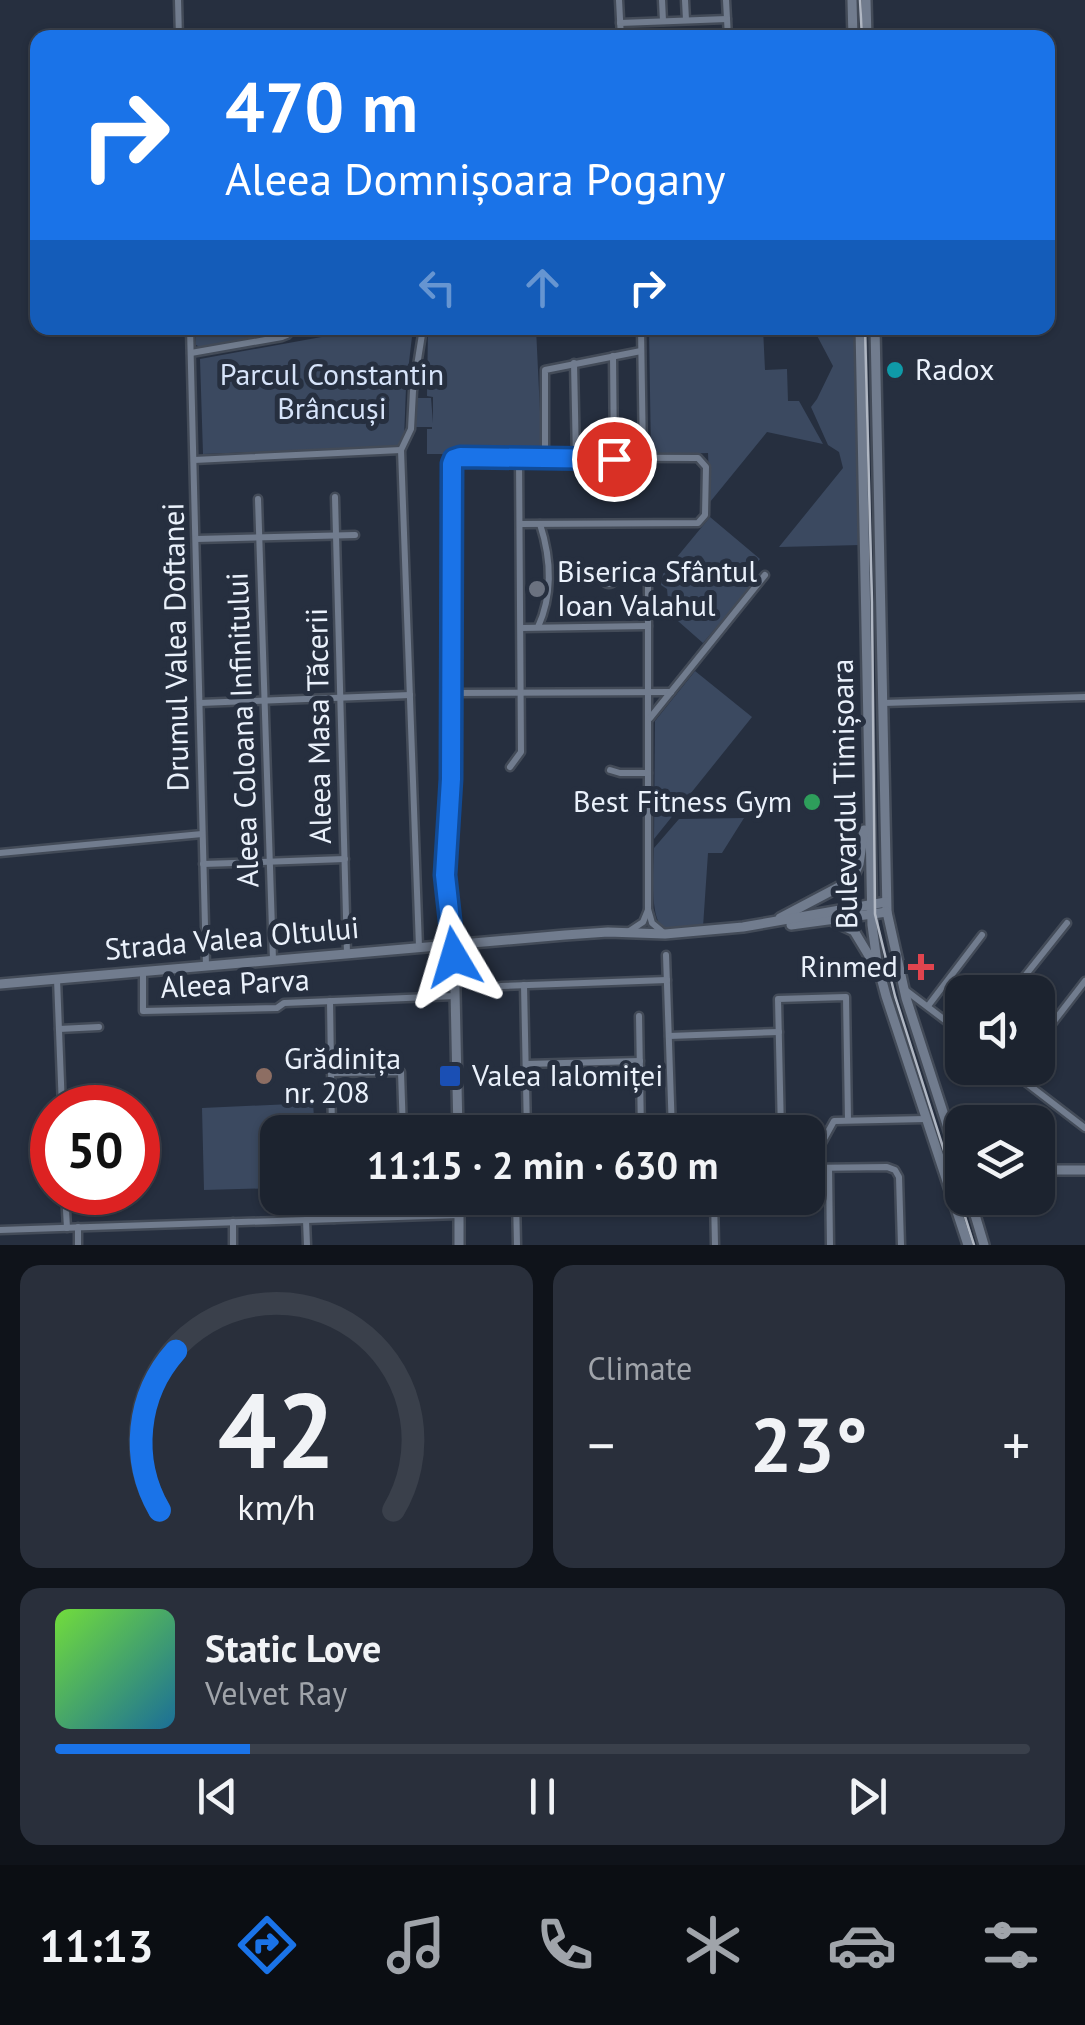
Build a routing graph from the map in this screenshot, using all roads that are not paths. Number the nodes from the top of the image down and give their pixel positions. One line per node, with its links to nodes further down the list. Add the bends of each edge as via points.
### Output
1 (178, 0): 12 (street)
2 (619, 0): 11 (street)
3 (662, 0): 10 (street)
4 (685, 0): 9 (street)
5 (726, 0): 8 (street)
6 (852, 0): 15 (main road)
7 (866, 0): 16 (main road)
8 (727, 18): 9 (street); 14 (street)
9 (686, 20): 10 (street)
10 (663, 21): 11 (street)
11 (620, 23): 13 (street)
12 (180, 30)
13 (620, 30)
14 (728, 30)
15 (853, 30)
16 (867, 30)
17 (190, 335): 24 (street, Drumul Valea Doftanei)
18 (286, 335): 24 (street)
19 (421, 335): 29 (street, via 410,434)
20 (641, 335): 23 (street)
21 (860, 335): 28 (main road, Bulevardul Timișoara)
22 (875, 335): 27 (main road, Bulevardul Timișoara)
23 (642, 351): 25 (street); 31 (street)
24 (191, 353): 35 (street, Drumul Valea Doftanei)
25 (614, 356): 26 (street); 34 (street)
26 (574, 363): 32 (street, via 545,370); 33 (street)
27 (876, 389): 28 (main road); 58 (main road, Bulevardul Timișoara)
28 (861, 390): 63 (main road, Bulevardul Timișoara)
29 (402, 450): 35 (street); 53 (street)
30 (519, 458): 32 (street); 38 (street); 52 (street, via 453,462)
31 (643, 458): 34 (street); 39 (street, via 702,461 706,515 698,523)
32 (545, 459): 33 (street)
33 (576, 459): 34 (street)
34 (614, 459)
35 (194, 460): 43 (street, Drumul Valea Doftanei)
36 (336, 497): 41 (street, Aleea Masa Tăcerii)
37 (258, 499): 42 (street, Aleea Coloana Infinitului)
38 (520, 524): 39 (street); 47 (street)
39 (540, 524): 48 (street, via 549,583)
40 (355, 535): 41 (street)
41 (336, 536): 42 (street); 55 (street, Aleea Masa Tăcerii)
42 (259, 537): 43 (street); 56 (street, Aleea Coloana Infinitului)
43 (196, 539): 57 (street, Drumul Valea Doftanei)
44 (765, 575): 51 (street)
45 (616, 578): 46 (street, via 647,580)
46 (648, 626): 48 (street); 50 (street)
47 (521, 628): 48 (street); 49 (street)
48 (538, 628)
49 (521, 692): 50 (street); 52 (street); 60 (street, via 521,752)
50 (648, 692): 51 (street); 59 (street)
51 (671, 692): 59 (street)
52 (451, 693): 80 (street, via 445,875)
53 (410, 695): 55 (street); 81 (street)
54 (1085, 697): 58 (street)
55 (340, 698): 56 (street); 68 (street, Aleea Masa Tăcerii)
56 (264, 701): 57 (street); 69 (street, Aleea Coloana Infinitului)
57 (200, 703): 64 (street, Drumul Valea Doftanei)
58 (882, 703): 65 (main road, Bulevardul Timișoara)
59 (648, 720): 62 (street)
60 (510, 767)
61 (610, 770): 62 (street)
62 (648, 773): 72 (street)
63 (868, 797): 66 (main road, Bulevardul Timișoara); 76 (main road, via 852,880)
64 (202, 834): 67 (street); 70 (street, Drumul Valea Doftanei)
65 (884, 848): 66 (main road); 71 (main road, Bulevardul Timișoara)
66 (869, 849): 73 (main road, Bulevardul Timișoara)
67 (0, 853)
68 (345, 859): 69 (street); 82 (street, Aleea Masa Tăcerii)
69 (270, 862): 70 (street); 84 (street, Aleea Coloana Infinitului)
70 (203, 864): 85 (street, Drumul Valea Doftanei)
71 (886, 908): 73 (main road, Strada Valea Oltului); 95 (main road, Bulevardul Timișoara)
72 (648, 909): 77 (street); 78 (street)
73 (870, 910): 74 (main road, Strada Valea Oltului); 76 (main road, Strada Valea Oltului); 88 (main road, Bulevardul Timișoara)
74 (833, 921): 76 (main road, Strada Valea Oltului); 88 (main road, via 859,937)
75 (1066, 923): 87 (street)
76 (768, 924): 78 (main road, Strada Valea Oltului)
77 (628, 932): 78 (main road, Strada Valea Oltului); 80 (main road, Strada Valea Oltului)
78 (665, 934)
79 (982, 935): 98 (street)
80 (454, 944): 81 (main road, Strada Valea Oltului); 96 (main road)
81 (419, 948): 82 (main road, Strada Valea Oltului)
82 (347, 954): 84 (main road, Strada Valea Oltului)
83 (666, 955): 90 (street)
84 (273, 960): 85 (main road, Strada Valea Oltului)
85 (206, 966): 86 (main road, Strada Valea Oltului)
86 (142, 972): 89 (main road, Strada Valea Oltului); 97 (street, Aleea Parva, via 143,1011)
87 (1025, 975)
88 (881, 978): 118 (main road, Bulevardul Timișoara)
89 (57, 979): 92 (main road, Strada Valea Oltului); 103 (street)
90 (667, 980): 93 (street); 105 (street)
91 (1085, 982): 101 (street)
92 (0, 984)
93 (524, 985): 94 (street); 107 (street)
94 (501, 986)
95 (903, 988): 98 (street); 119 (main road, Bulevardul Timișoara)
96 (455, 996): 97 (street, Aleea Parva); 113 (main road)
97 (330, 1001): 108 (street, Aleea Parva)
98 (928, 1006): 100 (street)
99 (639, 1016): 106 (street)
100 (945, 1020)
101 (1055, 1020)
102 (99, 1027): 103 (street)
103 (59, 1029): 109 (street)
104 (778, 1032): 105 (street); 117 (street); 120 (street, via 778,999 846,998)
105 (669, 1036): 116 (street)
106 (640, 1061): 107 (street); 115 (street)
107 (526, 1064): 114 (street)
108 (331, 1073): 111 (street, Aleea Parva); 112 (street, via 401,1072)
109 (61, 1085)
110 (1032, 1085): 121 (street)
111 (332, 1115)
112 (402, 1115)
113 (458, 1115)
114 (527, 1115)
115 (641, 1115)
116 (671, 1115)
117 (780, 1115)
118 (927, 1118): 120 (street); 125 (main road, Bulevardul Timișoara)
119 (945, 1118)
120 (848, 1120): 122 (street, via 832,1122 808,1168)
121 (1085, 1128)
122 (829, 1168): 146 (street); 147 (street, via 894,1170)
123 (1055, 1170): 124 (main road)
124 (1085, 1170)
125 (945, 1175)
126 (67, 1215): 137 (street)
127 (334, 1215): 134 (street)
128 (460, 1215): 133 (street); 143 (main road)
129 (516, 1215): 144 (street)
130 (714, 1215): 145 (street)
131 (958, 1215): 148 (main road, Bulevardul Timișoara)
132 (975, 1215): 149 (main road)
133 (405, 1216): 134 (street)
134 (334, 1219): 135 (street)
135 (306, 1220): 136 (street); 142 (street)
136 (232, 1222): 138 (street); 141 (street)
137 (67, 1228): 138 (street); 139 (street)
138 (78, 1228): 140 (street)
139 (0, 1230)
140 (78, 1245)
141 (233, 1245)
142 (307, 1245)
143 (459, 1245)
144 (517, 1245)
145 (715, 1245)
146 (830, 1245)
147 (901, 1245)
148 (968, 1245)
149 (984, 1245)

